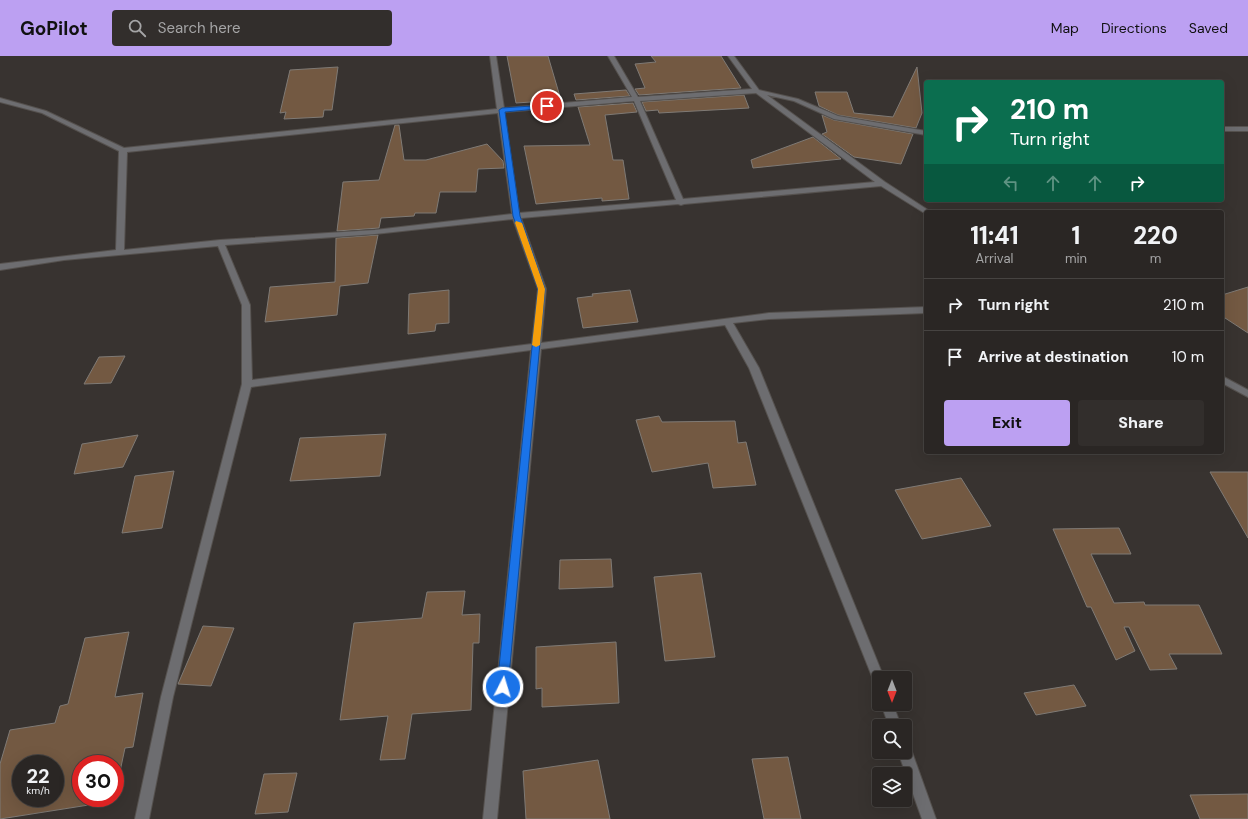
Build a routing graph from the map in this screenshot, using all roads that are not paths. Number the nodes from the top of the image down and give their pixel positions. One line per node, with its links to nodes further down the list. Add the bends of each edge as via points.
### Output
1 (493, 56): 7 (street)
2 (611, 56): 5 (street)
3 (731, 56): 4 (street)
4 (757, 91): 5 (street); 10 (street, via 796,100 836,118); 12 (street)
5 (636, 99): 7 (street); 13 (street)
6 (0, 100): 11 (street, via 44,112)
7 (502, 110): 11 (street); 15 (street)
8 (1224, 129): 9 (street)
9 (1248, 129)
10 (924, 133)
11 (123, 150): 17 (street)
12 (882, 184): 13 (street); 14 (street)
13 (681, 203): 15 (street)
14 (924, 210)
15 (516, 216): 16 (street, via 375,232); 21 (street, via 542,289)
16 (220, 242): 17 (street); 23 (street, via 246,305)
17 (120, 252): 18 (street)
18 (0, 267)
19 (924, 310): 20 (street, via 769,316)
20 (728, 322): 21 (street); 25 (street, via 754,368)
21 (536, 346): 23 (street); 28 (street)
22 (1224, 380): 24 (street)
23 (247, 384): 27 (street, via 167,698)
24 (1248, 394)
25 (875, 671)
26 (908, 759): 29 (street)
27 (142, 819)
28 (490, 819)
29 (929, 819)

